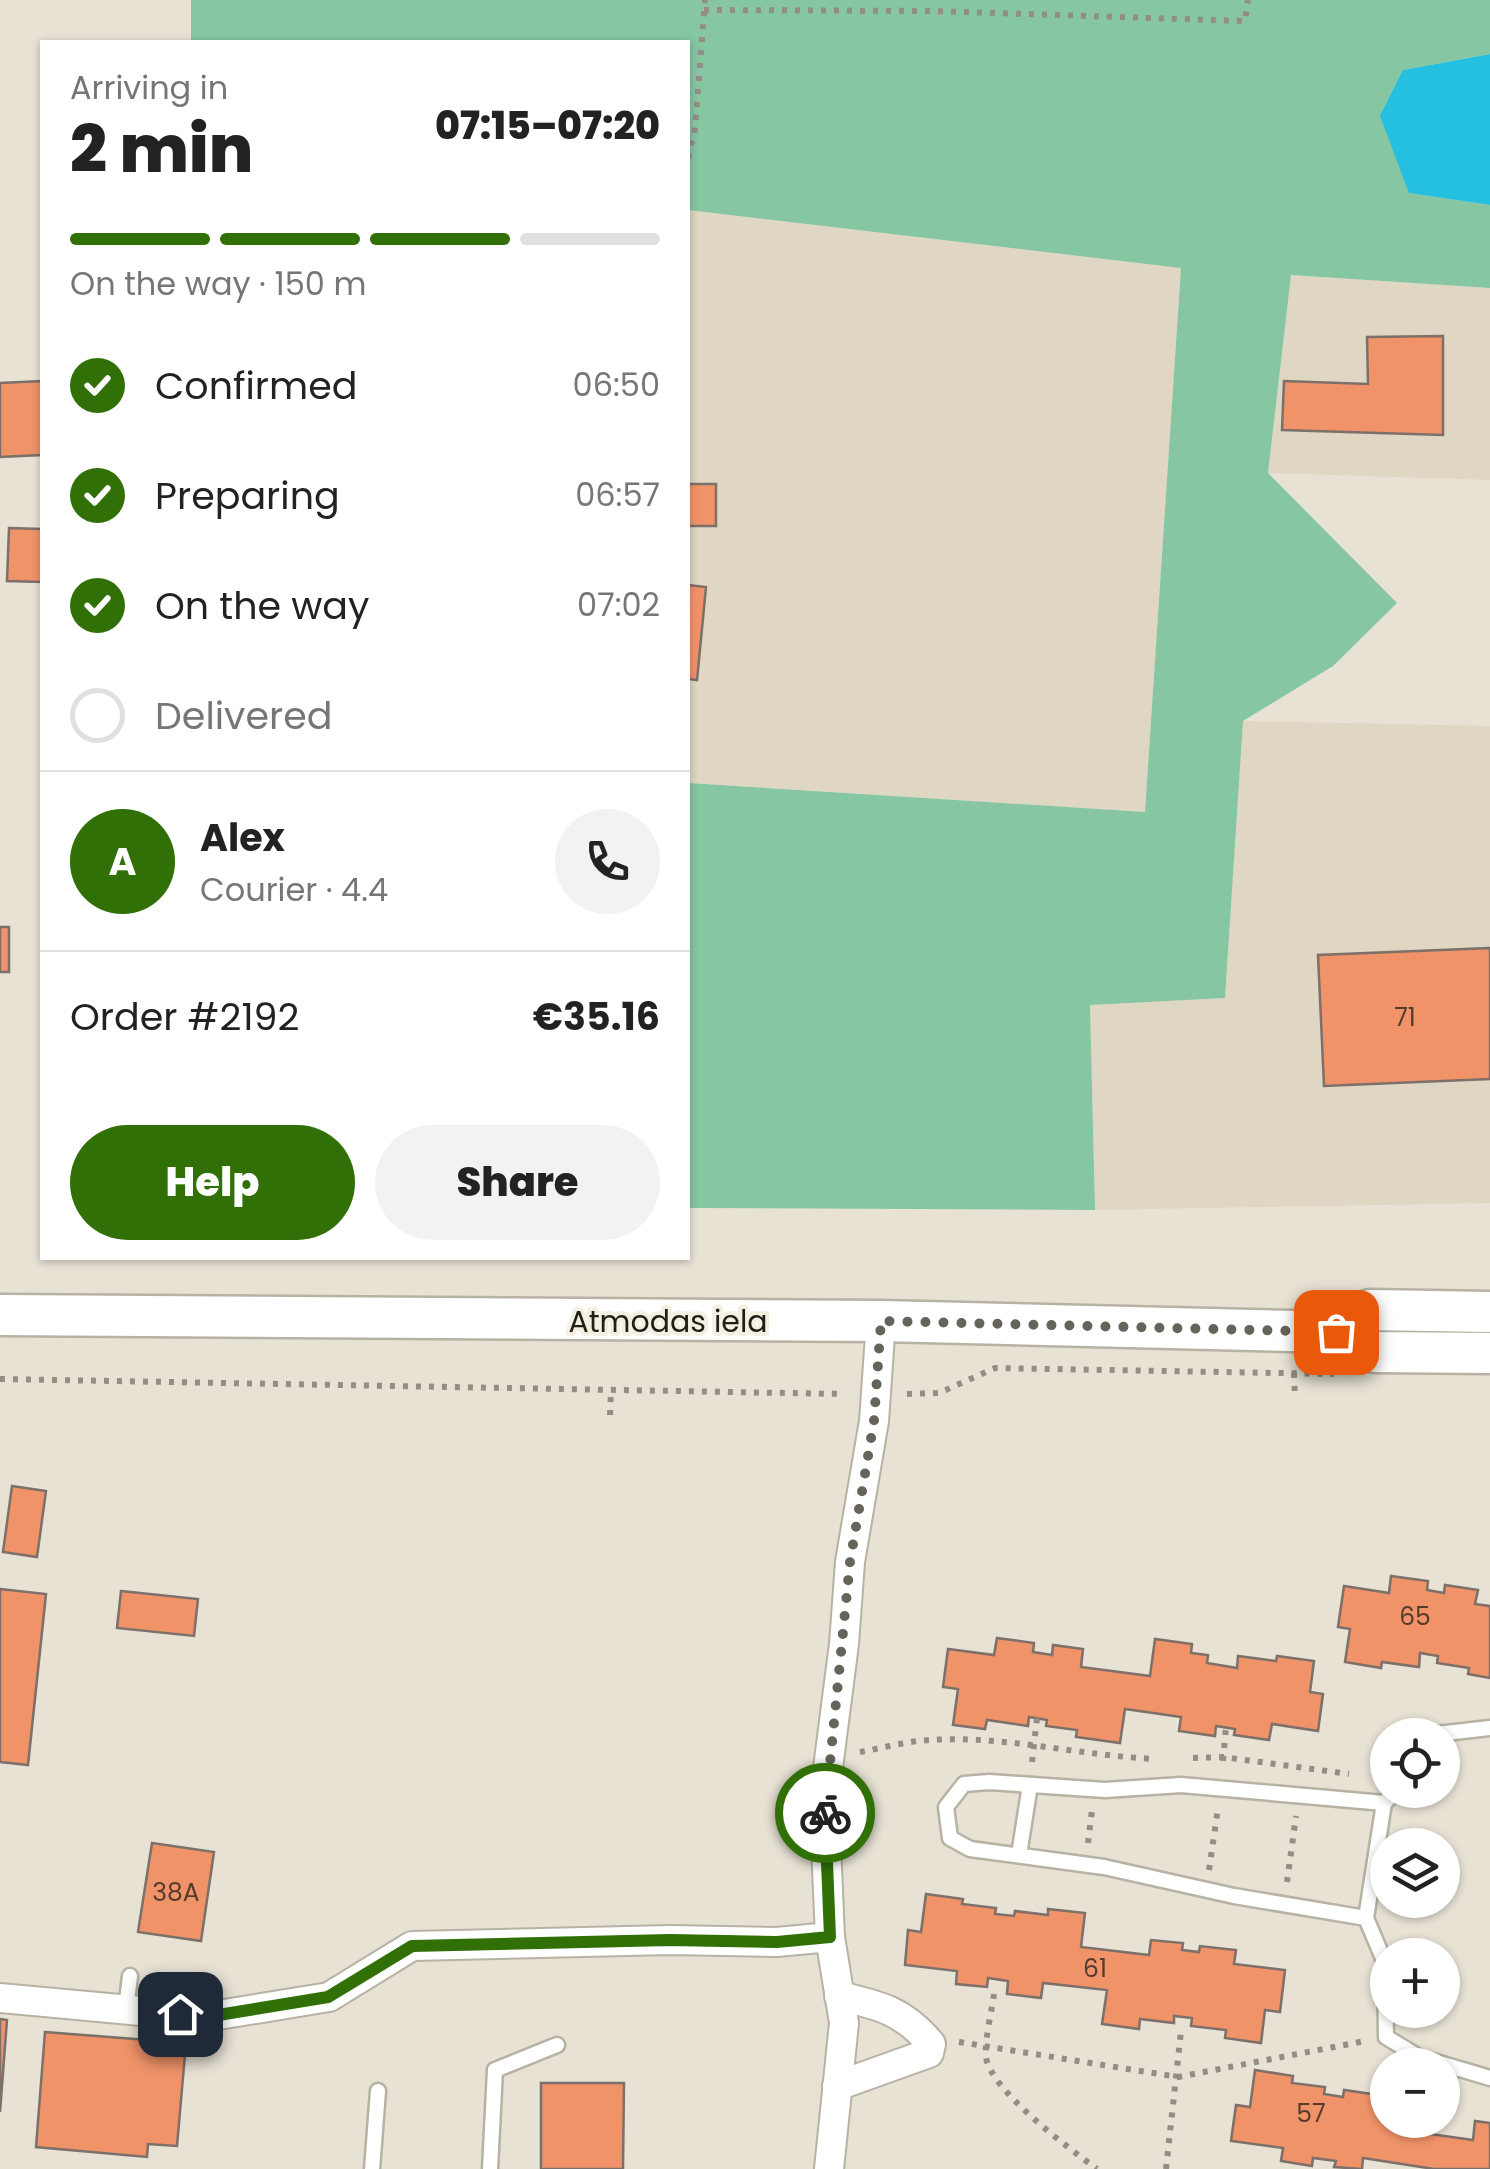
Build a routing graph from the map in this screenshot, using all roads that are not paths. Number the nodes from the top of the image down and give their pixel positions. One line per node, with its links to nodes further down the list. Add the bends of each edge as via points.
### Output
1 (1490, 1312): 4 (main road, Atmodas iela, via 1370,1310)
2 (0, 1315): 3 (main road, Atmodas iela)
3 (881, 1321): 4 (main road, Atmodas iela); 13 (street, via 824,1799)
4 (1336, 1332): 5 (main road, Atmodas iela, via 1375,1352)
5 (1490, 1353)
6 (1490, 1728): 7 (lane)
7 (1460, 1731)
8 (1030, 1785): 9 (lane, via 1180,1785); 11 (lane); 11 (lane, via 964,1784 946,1807 950,1838 970,1849)
9 (1370, 1802)
10 (1383, 1808): 12 (lane)
11 (1019, 1855): 12 (lane)
12 (1366, 1918): 19 (lane, via 1385,1962 1386,2037 1419,2058)
13 (830, 1937): 15 (street); 17 (street, via 412,1946 328,1997 206,2017)
14 (130, 1976): 17 (lane)
15 (839, 1996): 20 (street, via 844,2023); 20 (street, via 886,2006 931,2044 929,2053 908,2063)
16 (0, 1998): 17 (street)
17 (126, 2010)
18 (557, 2045): 23 (lane, via 495,2070)
19 (1490, 2078)
20 (837, 2086): 24 (street)
21 (378, 2091): 22 (lane)
22 (372, 2169)
23 (490, 2169)
24 (829, 2169)

